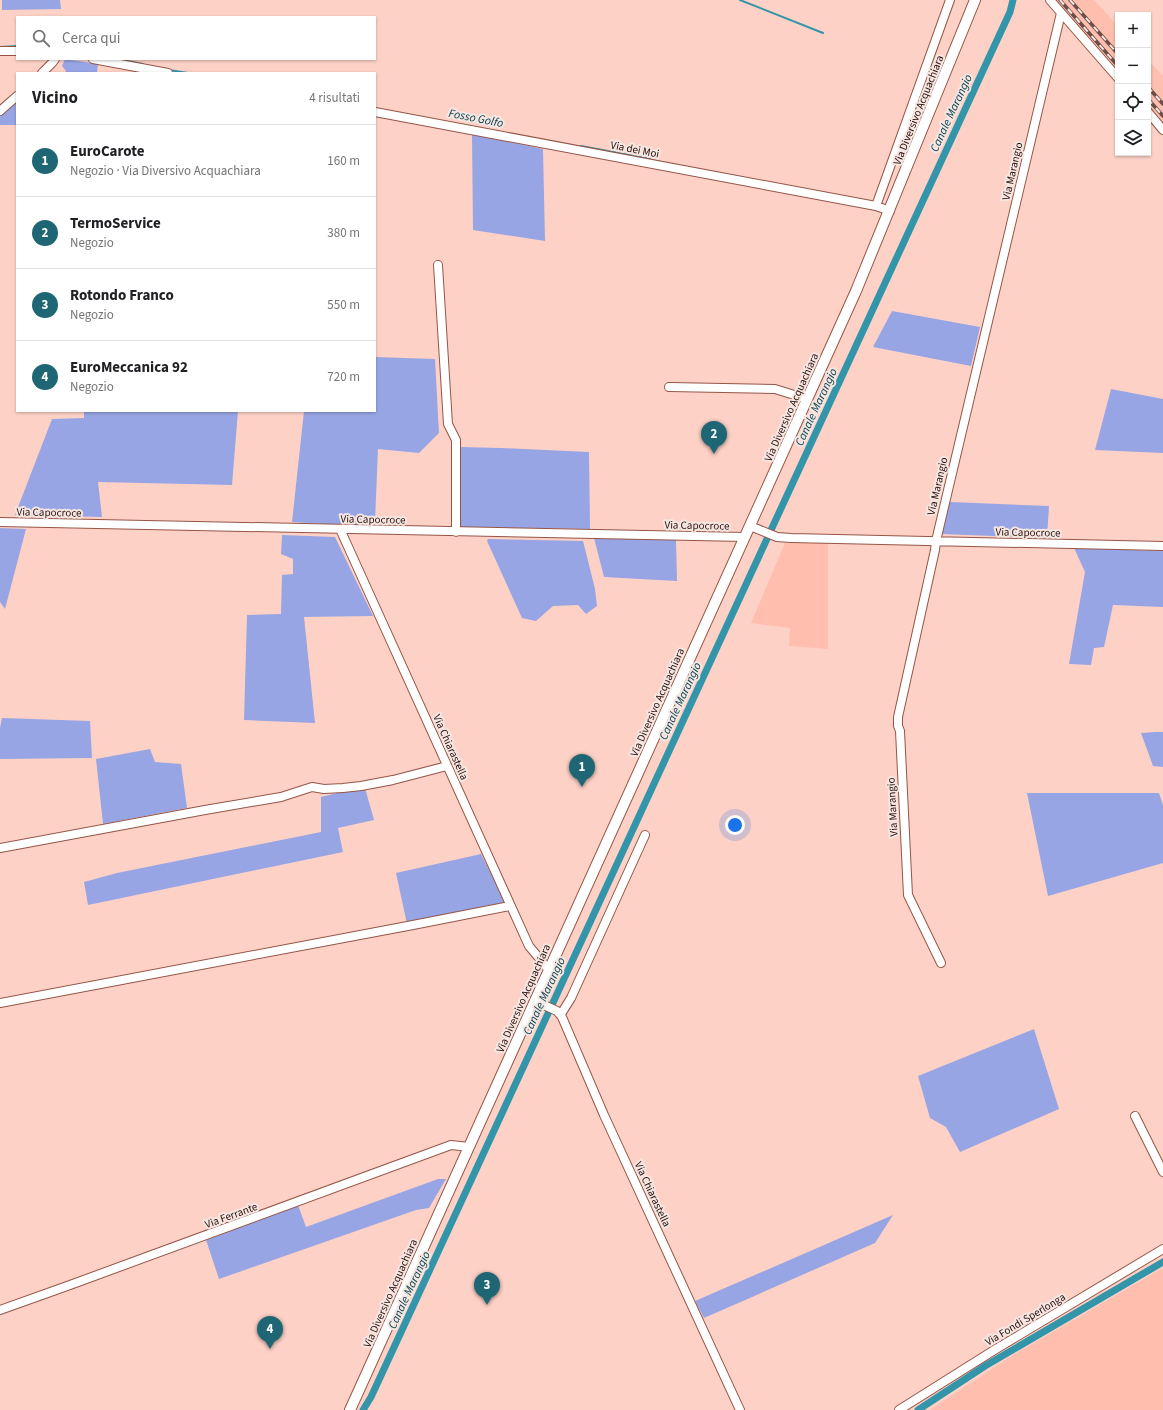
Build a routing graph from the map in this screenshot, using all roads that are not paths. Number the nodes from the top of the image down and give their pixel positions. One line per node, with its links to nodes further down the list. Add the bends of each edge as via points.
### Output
1 (950, 0): 17 (street)
2 (976, 0): 18 (main road, Via Diversivo Acquachiara)
3 (1050, 0): 4 (street)
4 (1061, 13): 11 (street); 27 (street, Via Marangio)
5 (0, 51): 6 (street)
6 (16, 51)
7 (54, 60): 9 (street)
8 (98, 60): 10 (street)
9 (43, 72)
10 (163, 72)
11 (1115, 75)
12 (16, 97): 13 (street)
13 (0, 111)
14 (376, 112): 17 (street, Via dei Moi)
15 (1151, 116): 16 (street)
16 (1163, 130)
17 (876, 206): 18 (street, Via dei Moi)
18 (890, 211): 21 (main road, Via Diversivo Acquachiara)
19 (438, 265): 25 (street, via 448,424 456,440)
20 (669, 388): 21 (street, via 775,389)
21 (807, 399): 23 (main road, Via Diversivo Acquachiara)
22 (0, 522): 24 (street, Via Capocroce)
23 (753, 527): 26 (main road, Via Diversivo Acquachiara); 27 (street, Via Capocroce, via 777,537)
24 (340, 529): 25 (street, Via Capocroce); 29 (street, Via Chiarastella)
25 (456, 532): 26 (street, Via Capocroce)
26 (745, 537): 34 (main road, Via Diversivo Acquachiara)
27 (936, 541): 28 (street, Via Capocroce); 33 (street, Via Marangio, via 898,726 908,895)
28 (1163, 546)
29 (447, 766): 31 (street, via 361,786 324,789 312,787 281,797); 32 (street, Via Chiarastella)
30 (645, 835): 37 (street, via 571,998)
31 (0, 848)
32 (510, 906): 34 (street, Via Chiarastella, via 529,946); 35 (street)
33 (941, 963)
34 (549, 970): 36 (main road, Via Diversivo Acquachiara)
35 (0, 1003)
36 (539, 1003): 37 (street); 39 (main road, Via Diversivo Acquachiara)
37 (559, 1012): 44 (street, Via Chiarastella)
38 (1135, 1116): 40 (street)
39 (469, 1146): 42 (street, Via Ferrante, via 451,1145); 43 (main road, Via Diversivo Acquachiara)
40 (1163, 1172)
41 (1163, 1249): 45 (street, Via Fondi Sperlonga, via 996,1348)
42 (0, 1310)
43 (350, 1410)
44 (740, 1410)
45 (899, 1410)

